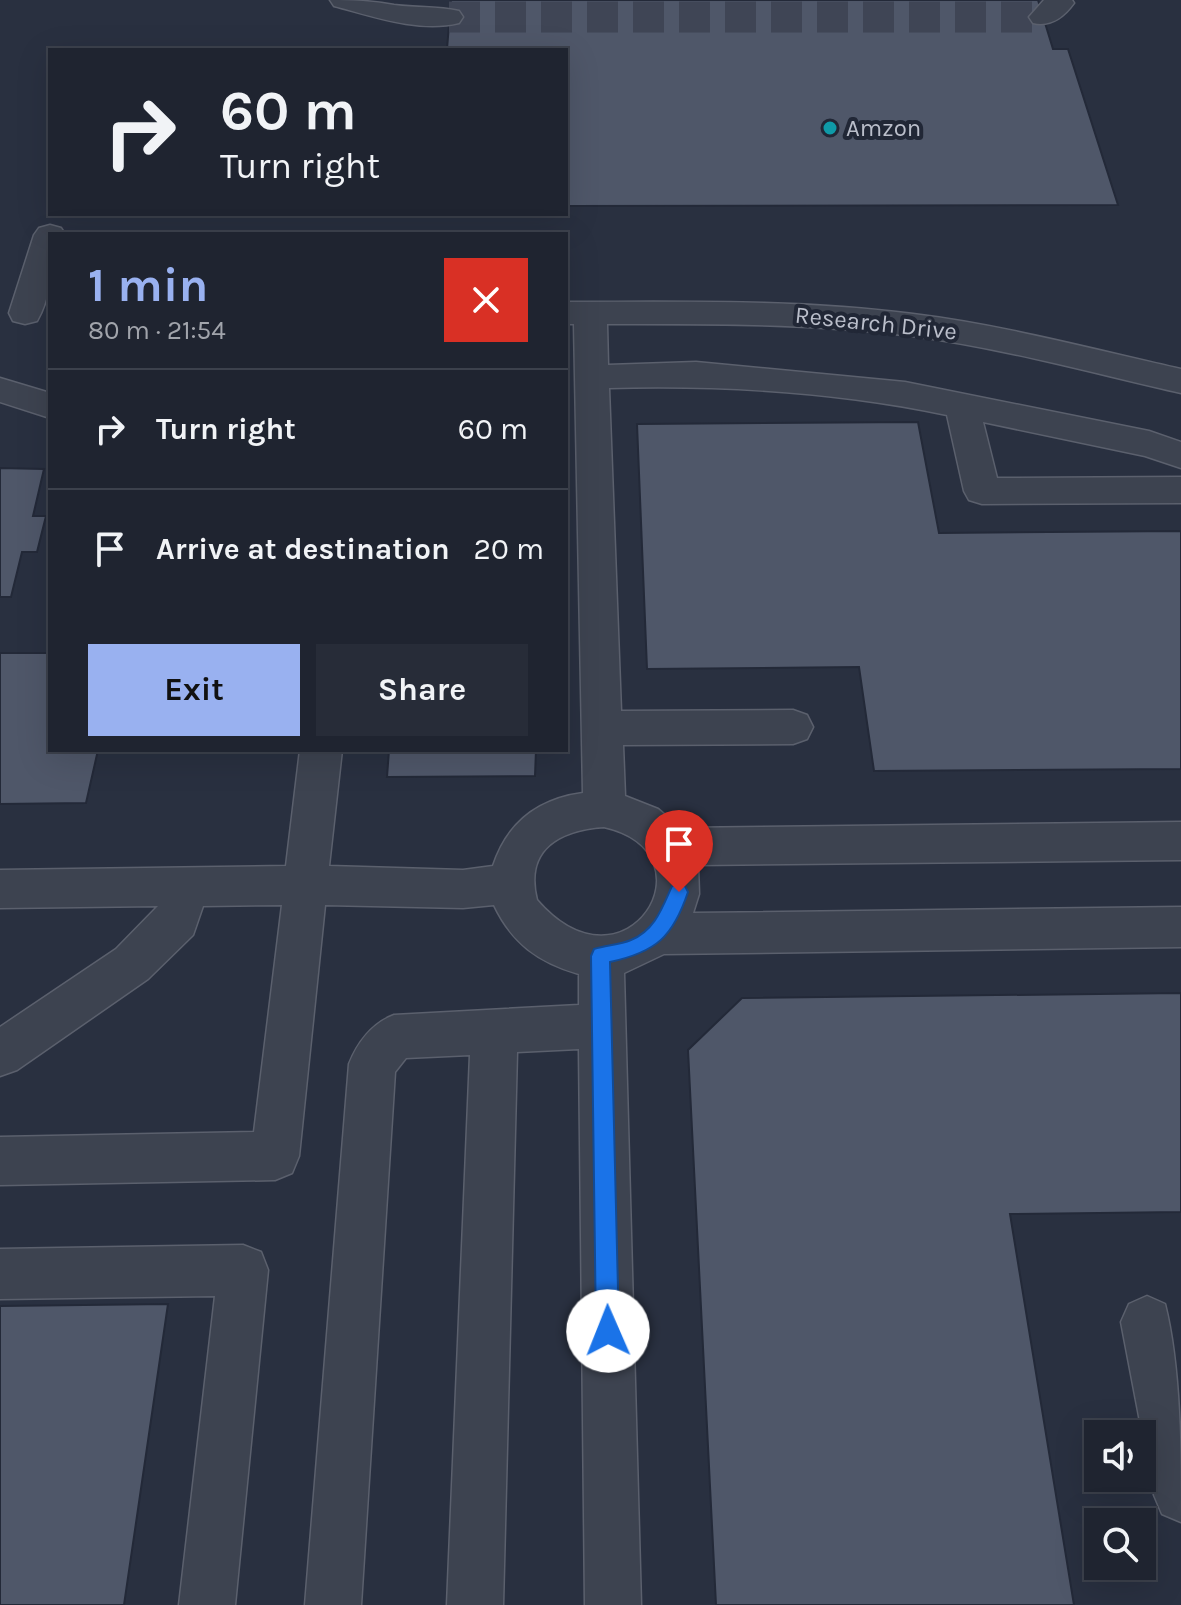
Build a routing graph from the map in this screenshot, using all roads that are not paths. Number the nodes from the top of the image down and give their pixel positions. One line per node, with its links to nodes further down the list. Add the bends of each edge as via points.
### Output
1 (344, 0): 2 (street, via 394,13)
2 (449, 17)
3 (48, 240): 4 (street)
4 (25, 313)
5 (578, 313): 6 (street); 9 (street, Research Drive, via 776,313 931,328)
6 (592, 377): 12 (street, via 696,374 905,394); 16 (street)
7 (48, 378): 8 (street)
8 (0, 379)
9 (1181, 381)
10 (0, 390): 11 (street)
11 (48, 405)
12 (962, 405): 13 (street); 14 (street, via 982,491)
13 (1181, 455)
14 (1181, 490)
15 (793, 727): 16 (street)
16 (602, 728): 18 (street)
17 (321, 752): 22 (street)
18 (604, 809): 20 (street, via 631,815); 21 (street, via 577,810 530,836 516,858)
19 (1181, 841): 20 (street)
20 (670, 847): 26 (street, via 679,892 671,915)
21 (512, 883): 22 (street, via 463,889); 27 (street, via 517,908 532,930 554,947)
22 (308, 885): 23 (street); 31 (street, via 275,1156)
23 (185, 887): 24 (street); 30 (street, via 177,921 132,964)
24 (6, 898)
25 (1181, 927): 26 (street)
26 (656, 934): 27 (street, via 635,948)
27 (601, 956): 28 (street)
28 (602, 1026): 29 (street); 38 (street)
29 (494, 1031): 36 (street, via 394,1037 372,1064); 37 (street)
30 (0, 1054)
31 (0, 1161)
32 (0, 1274): 35 (street, via 243,1270)
33 (1147, 1322): 34 (street)
34 (1181, 1495)
35 (207, 1605)
36 (333, 1605)
37 (475, 1605)
38 (613, 1605)

